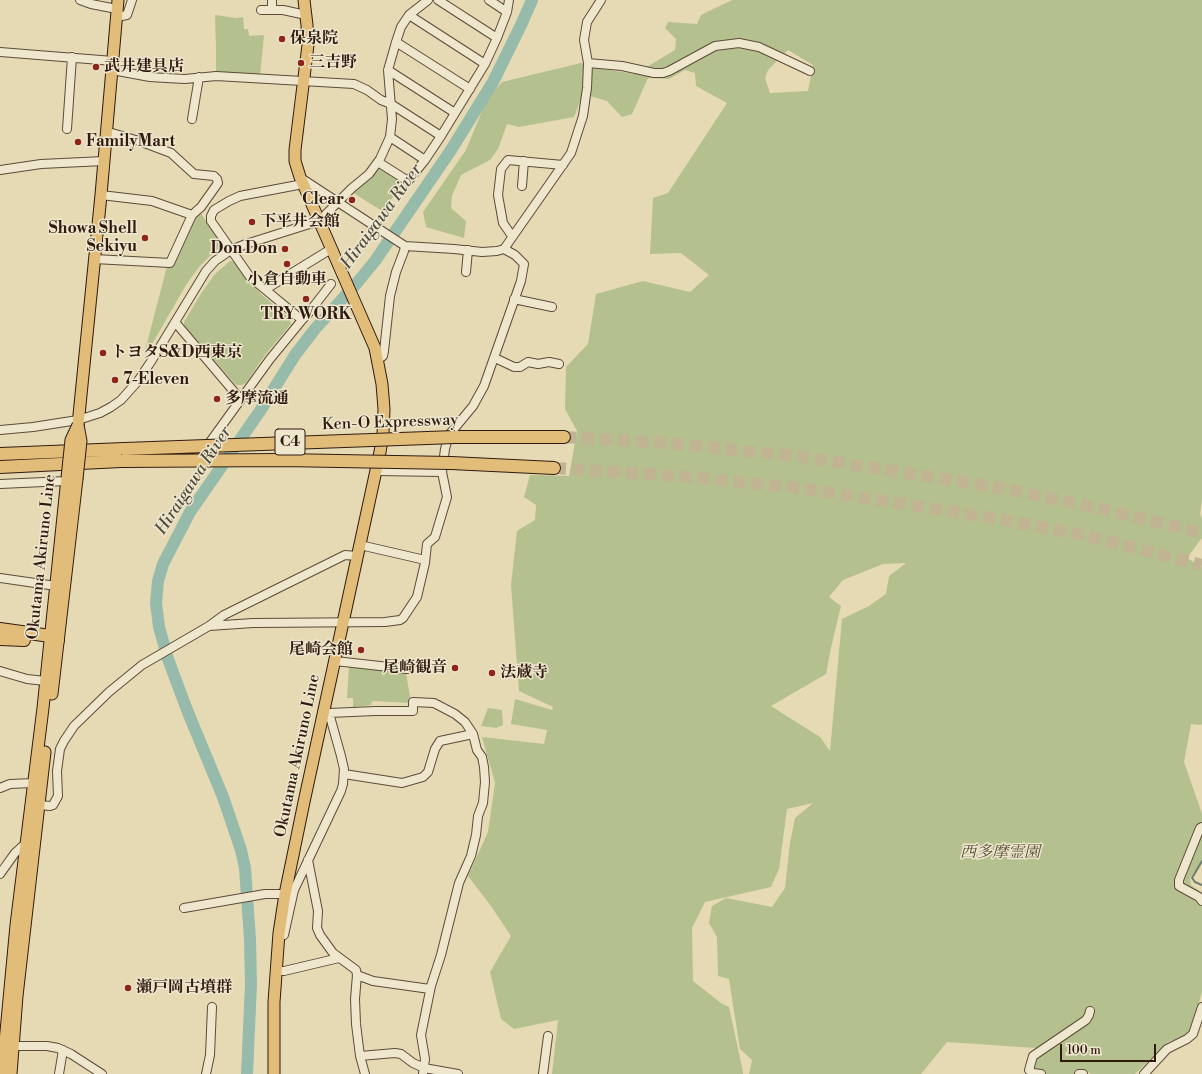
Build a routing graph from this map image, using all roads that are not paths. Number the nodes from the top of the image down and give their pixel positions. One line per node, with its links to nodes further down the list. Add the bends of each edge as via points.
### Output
1 (80, 0): 10 (street)
2 (132, 0): 10 (street, via 127,15)
3 (272, 0): 11 (street)
4 (304, 0): 14 (main road)
5 (428, 0): 15 (street)
6 (438, 0): 16 (street)
7 (489, 0): 13 (street)
8 (509, 0): 13 (street)
9 (602, 0): 20 (street, via 588,22 584,40)
10 (117, 9): 22 (main road, Okutama Akiruno Line)
11 (272, 9): 12 (street); 14 (street)
12 (262, 10)
13 (507, 12): 16 (street)
14 (306, 15): 26 (main road, via 308,45)
15 (409, 15): 17 (street, via 401,27); 21 (street)
16 (497, 38): 21 (street)
17 (396, 42): 23 (street); 27 (street)
18 (0, 52): 19 (street)
19 (72, 57): 22 (street); 31 (street)
20 (588, 63): 24 (street, via 663,73 715,46 739,42 759,47); 39 (street, via 583,116 572,153)
21 (484, 64): 27 (street)
22 (112, 66): 25 (street, via 150,77); 32 (main road, Okutama Akiruno Line)
23 (388, 70): 28 (street); 29 (street)
24 (810, 71)
25 (199, 77): 26 (street); 30 (street)
26 (303, 82): 28 (street, via 354,84); 41 (main road, via 294,155)
27 (470, 89): 29 (street)
28 (391, 104): 33 (street); 34 (street)
29 (455, 112): 33 (street)
30 (192, 119)
31 (67, 129)
32 (106, 132): 36 (main road, Okutama Akiruno Line); 45 (street, via 140,141 164,151 174,156 194,174 214,176 218,184 201,208)
33 (441, 136): 35 (street)
34 (390, 137): 35 (street); 38 (street)
35 (425, 160): 38 (street, via 408,182)
36 (104, 161): 40 (street, via 41,164); 43 (main road, Okutama Akiruno Line)
37 (524, 161): 39 (street); 42 (street); 47 (street, via 508,160 500,170 498,195 503,223)
38 (378, 162): 44 (street, via 369,174)
39 (564, 165): 47 (street)
40 (0, 170)
41 (302, 180): 44 (street); 46 (main road); 51 (street, via 240,196 214,210 211,221)
42 (522, 186)
43 (101, 195): 45 (street, via 152,201); 53 (main road, Okutama Akiruno Line)
44 (337, 202): 46 (street); 48 (street)
45 (192, 215): 53 (street, via 170,263)
46 (319, 221): 49 (main road); 51 (street)
47 (512, 236): 50 (street)
48 (404, 245): 52 (street); 62 (street, via 390,296 383,356)
49 (331, 248): 56 (street); 62 (main road, Okutama Akiruno Line)
50 (504, 249): 52 (street, via 482,252); 57 (street, via 524,264)
51 (231, 250): 56 (street, via 250,277); 60 (street, via 206,271)
52 (468, 250): 54 (street)
53 (94, 259): 65 (main road, Okutama Akiruno Line)
54 (466, 272)
55 (331, 284): 59 (street)
56 (266, 289): 59 (street)
57 (514, 299): 58 (street); 61 (street)
58 (552, 307)
59 (302, 320): 64 (street)
60 (174, 322): 64 (street); 65 (street, via 130,391 111,407)
61 (495, 358): 63 (street, via 514,367 520,367 528,362); 73 (street, via 473,406 449,435)
62 (378, 360): 72 (main road, Okutama Akiruno Line, via 384,409)
63 (559, 364)
64 (241, 400): 68 (street)
65 (78, 423): 66 (street); 74 (main road, Okutama Akiruno Line, bridge, via 71,440)
66 (0, 430)
67 (564, 437): 69 (highway, Ken-O Expressway / C4, bridge, via 455,437)
68 (210, 442)
69 (0, 454)
70 (0, 467): 71 (highway, C4, bridge, via 121,461 283,460)
71 (554, 468)
72 (376, 471): 73 (street); 76 (main road, Okutama Akiruno Line)
73 (442, 472): 77 (street, via 447,497 435,537 427,544)
74 (70, 479): 75 (street); 79 (main road, Okutama Akiruno Line); 84 (main road, Okutama Akiruno Line)
75 (0, 484)
76 (359, 550): 77 (street); 80 (main road, Okutama Akiruno Line); 81 (street, via 224,615)
77 (425, 560): 80 (street, via 416,597 403,618 385,622)
78 (0, 578): 79 (street)
79 (56, 586): 84 (main road, Okutama Akiruno Line)
80 (343, 622): 81 (street); 85 (main road, Okutama Akiruno Line)
81 (209, 626): 94 (street, via 142,665 74,726 60,749 57,771 58,796 53,805)
82 (0, 629): 84 (highway)
83 (0, 639): 84 (highway)
84 (52, 639): 88 (main road, Okutama Akiruno Line); 94 (main road, Okutama Akiruno Line)
85 (335, 661): 86 (street); 89 (main road, Okutama Akiruno Line)
86 (407, 669)
87 (0, 671): 88 (street)
88 (45, 681): 92 (main road, Okutama Akiruno Line)
89 (327, 712): 90 (street, via 413,711 413,702 434,703 455,714 465,722); 91 (street); 101 (main road, Okutama Akiruno Line)
90 (473, 734): 91 (street, via 440,741 428,772 423,777 402,783); 107 (street, via 484,767 483,803 478,816 471,856 459,883)
91 (344, 774): 98 (street, via 342,791)
92 (33, 783): 93 (street, via 10,784); 96 (main road, Okutama Akiruno Line)
93 (0, 788)
94 (39, 805): 96 (main road, Okutama Akiruno Line)
95 (1202, 827): 102 (street, via 1179,880 1179,886)
96 (30, 845): 99 (street, via 15,853); 112 (main road, Okutama Akiruno Line)
97 (0, 858): 99 (street)
98 (308, 860): 104 (street, via 318,911 317,928); 105 (street, via 294,890)
99 (7, 863): 100 (street)
100 (0, 874)
101 (285, 894): 103 (street, via 262,895); 105 (main road, Okutama Akiruno Line)
102 (1202, 901)
103 (184, 908)
104 (339, 958): 105 (street); 106 (street, via 352,966)
105 (275, 971): 121 (main road, Okutama Akiruno Line)
106 (357, 975): 107 (street, via 373,981); 114 (street, via 355,1005)
107 (430, 990): 115 (street, via 421,1035 425,1060)
108 (212, 1006): 120 (street, via 210,1055)
109 (1202, 1007): 128 (street, via 1193,1034 1167,1049)
110 (1090, 1010): 125 (street, via 1086,1020 1033,1056 1029,1070)
111 (548, 1036): 124 (street)
112 (6, 1046): 113 (street, via 47,1046); 116 (main road, Okutama Akiruno Line); 117 (main road, Okutama Akiruno Line)
113 (63, 1050): 118 (street); 119 (street)
114 (360, 1056): 115 (street, via 401,1054); 122 (street)
115 (423, 1071): 123 (street)
116 (2, 1074)
117 (11, 1074)
118 (59, 1074)
119 (102, 1074)
120 (206, 1074)
121 (274, 1074)
122 (365, 1074)
123 (458, 1074)
124 (544, 1074)
125 (1041, 1074)
126 (1079, 1074): 127 (street)
127 (1083, 1074)
128 (1144, 1074)

